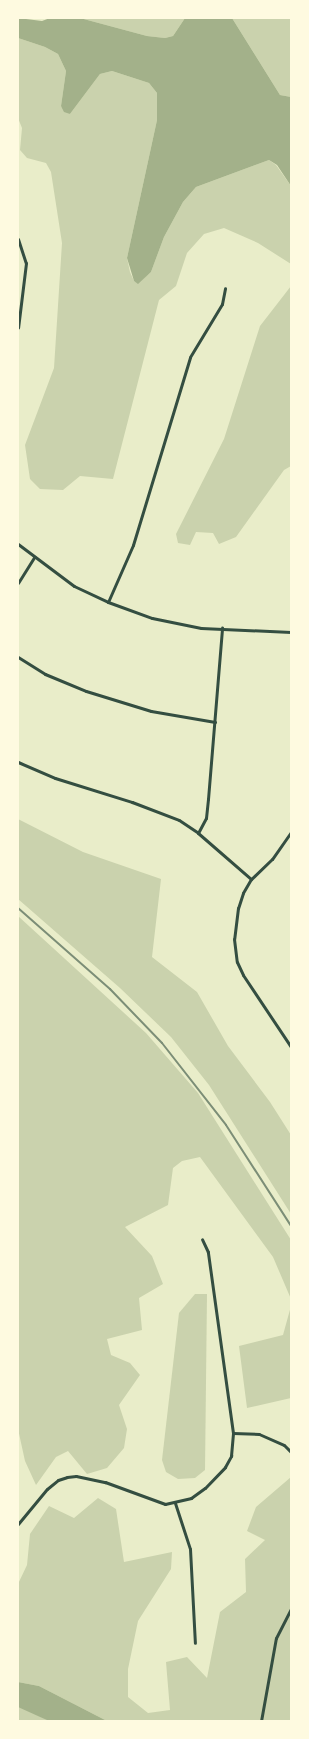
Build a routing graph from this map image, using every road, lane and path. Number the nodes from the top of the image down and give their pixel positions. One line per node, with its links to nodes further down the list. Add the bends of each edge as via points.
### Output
1 (18, 239): 3 (street, via 26,263)
2 (225, 288): 7 (street, via 222,304 190,357 133,545)
3 (18, 328)
4 (18, 544): 5 (street)
5 (34, 557): 6 (street); 7 (street, via 74,586)
6 (18, 583)
7 (108, 602): 8 (street, via 180,624)
8 (222, 628): 9 (street); 11 (street)
9 (291, 632)
10 (18, 657): 11 (street, via 45,674 86,691 151,711)
11 (215, 722): 14 (street, via 206,818)
12 (18, 762): 14 (street, via 84,788 154,810 179,820)
13 (291, 832): 15 (street, via 272,859)
14 (198, 833): 15 (street)
15 (251, 879): 16 (street, via 238,908 234,939 238,962 261,1004)
16 (291, 1047)
17 (202, 1239): 18 (street, via 208,1252)
18 (233, 1433): 19 (street, via 259,1434 284,1445); 20 (street, via 231,1456 216,1478 191,1498)
19 (291, 1452)
20 (175, 1503): 21 (street, via 155,1502 105,1482 76,1476 67,1477 58,1480 47,1489); 23 (street, via 190,1549)
21 (18, 1524)
22 (291, 1609): 24 (street, via 276,1638)
23 (195, 1644)
24 (261, 1721)

